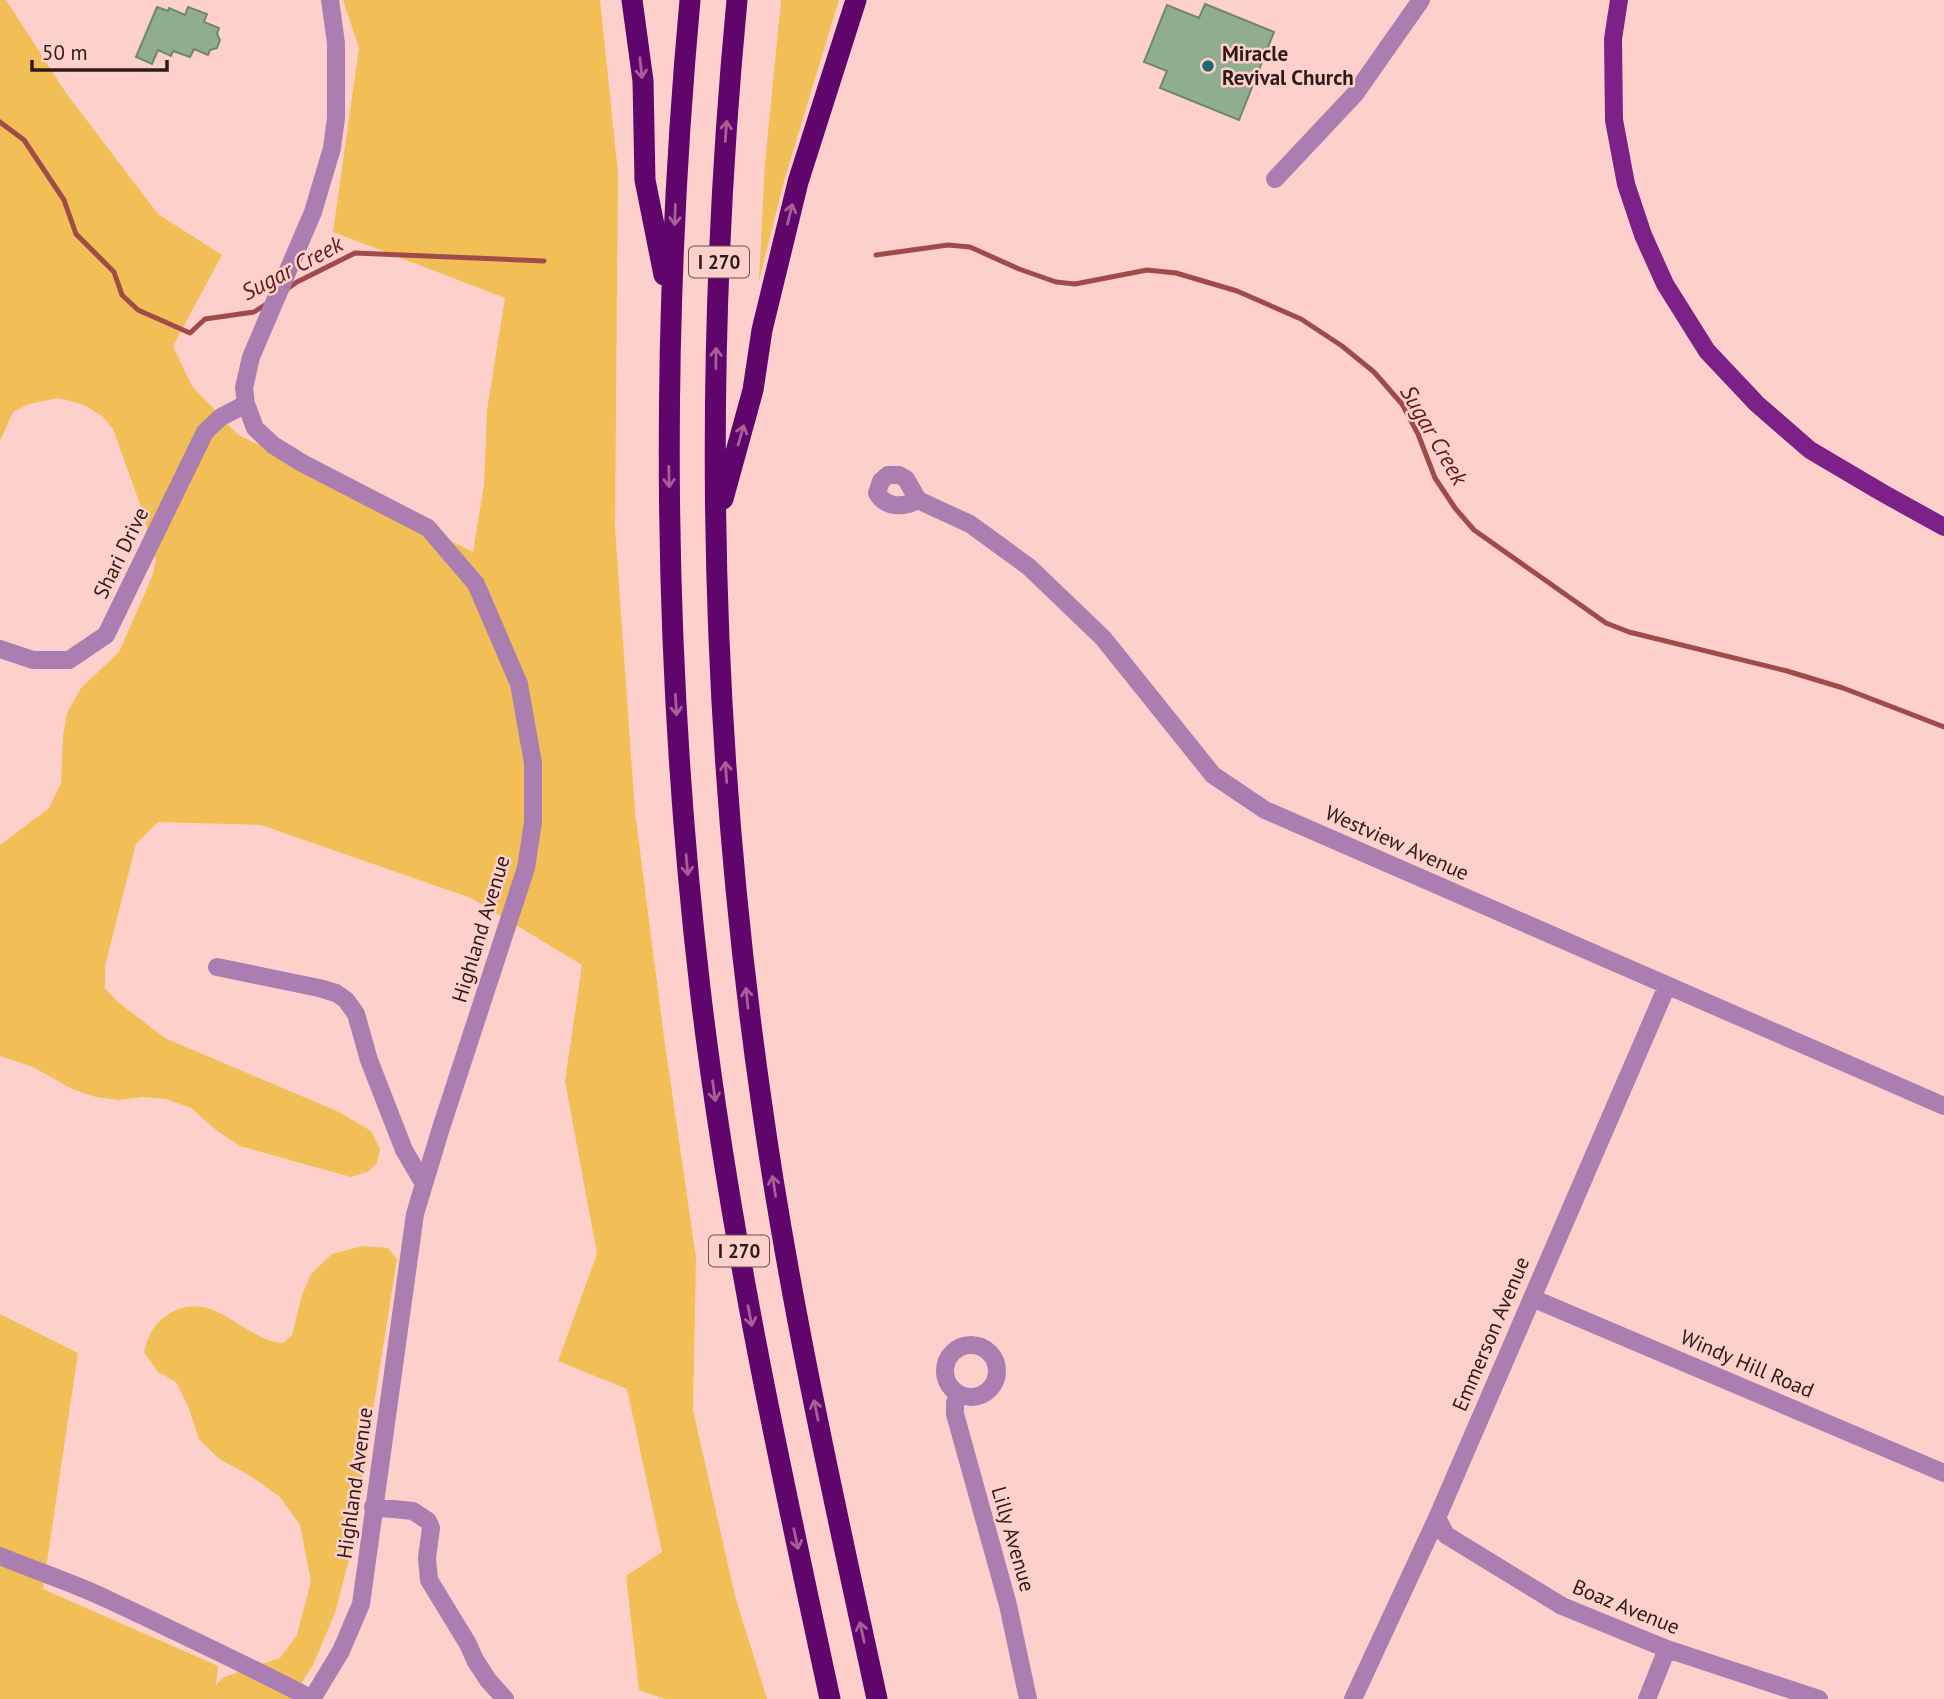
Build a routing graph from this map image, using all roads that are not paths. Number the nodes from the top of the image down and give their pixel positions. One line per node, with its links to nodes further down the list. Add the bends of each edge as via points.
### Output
1 (330, 0): 10 (street, via 336,43 334,138 313,212 247,374)
2 (632, 0): 9 (highway, one-way to 9, via 643,81 645,180)
3 (690, 0): 9 (highway, I 270, one-way to 9)
4 (737, 0): 12 (highway, I 270, one-way to 4, via 720,237)
5 (856, 0): 12 (highway, one-way to 5, via 753,390 762,330 798,182)
6 (1421, 0): 8 (street, via 1355,94)
7 (1619, 0): 13 (main road, via 1613,39 1614,120 1626,184 1665,284 1707,351 1766,412 1810,450)
8 (1275, 179)
9 (670, 311): 28 (highway, I 270, one-way to 28, via 668,442 676,699 700,989 743,1278)
10 (246, 404): 14 (street, Shari Drive, via 205,432 106,635 69,660 33,660); 18 (street, Highland Avenue, via 255,428 273,445 428,528 476,584 519,684 533,763 533,822 526,868)
11 (918, 500): 16 (street, Westview Avenue, via 970,524 1030,567 1103,638 1213,775 1265,810)
12 (716, 525): 29 (highway, I 270, one-way to 12, via 792,1294 761,1105 729,817)
13 (1944, 527)
14 (0, 649)
15 (217, 967): 18 (street, via 319,988 346,1000 356,1014 404,1150)
16 (1667, 986): 17 (street, Westview Avenue); 19 (street, Emmerson Avenue)
17 (1944, 1106)
18 (424, 1184): 22 (street, Highland Avenue, via 415,1214)
19 (1532, 1297): 21 (street, Windy Hill Road); 23 (street, Emmerson Avenue)
20 (958, 1394): 30 (street, Lilly Avenue, via 955,1414 1009,1605)
21 (1944, 1473)
22 (373, 1507): 26 (street, Highland Avenue, via 361,1604 341,1651); 27 (street, via 414,1511 428,1521 427,1572 432,1587 488,1680)
23 (1437, 1518): 25 (street, Boaz Avenue, via 1447,1535 1562,1606); 31 (street, Emmerson Avenue)
24 (0, 1556): 26 (street, via 108,1599)
25 (1667, 1649): 32 (street); 33 (street, Boaz Avenue)
26 (312, 1699)
27 (505, 1699)
28 (830, 1699)
29 (877, 1699)
30 (1028, 1699)
31 (1353, 1699)
32 (1647, 1699)
33 (1819, 1699)

